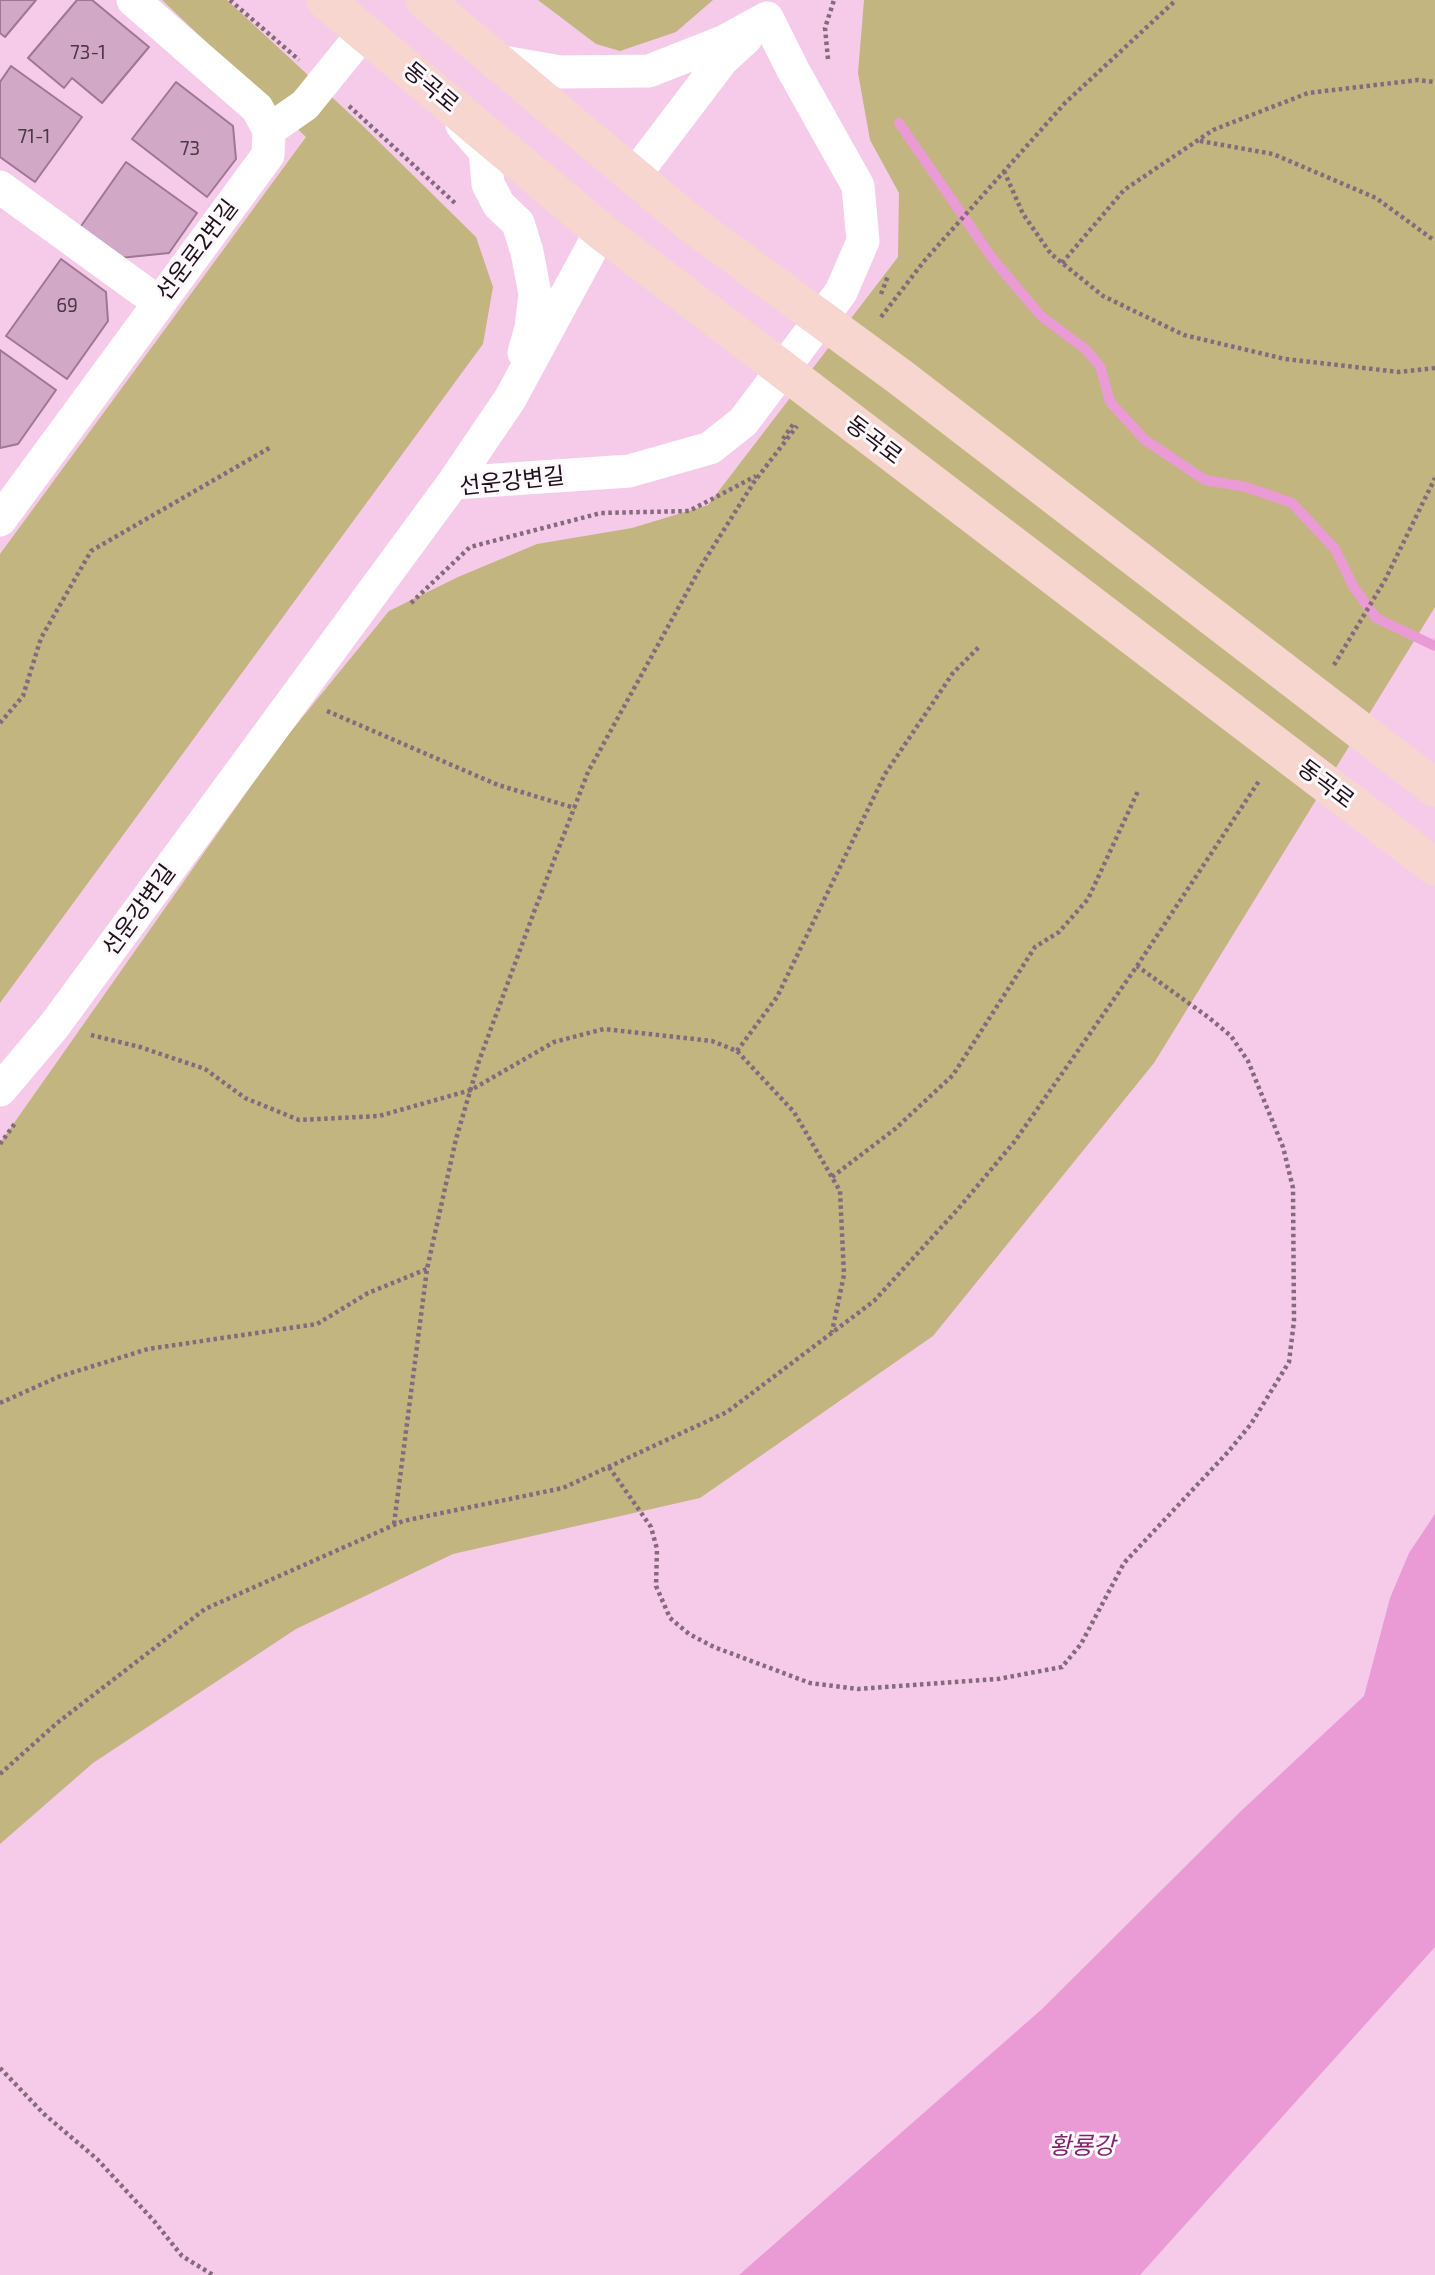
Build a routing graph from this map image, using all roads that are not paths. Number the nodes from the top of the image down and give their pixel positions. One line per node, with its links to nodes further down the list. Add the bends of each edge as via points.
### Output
1 (132, 0): 8 (street, via 257,108)
2 (325, 0): 5 (main road, 동곡로)
3 (424, 0): 6 (main road)
4 (774, 9): 6 (street, via 725,41 649,71 561,72); 9 (street, via 722,60); 15 (street, 선운강변길, via 793,70 859,186 863,241 841,292 743,422 710,448 629,471)
5 (364, 32): 7 (main road, 동곡로); 8 (street, via 305,106)
6 (497, 61): 9 (main road)
7 (418, 75): 11 (main road, 동곡로); 13 (street, via 485,150 488,184 499,205 518,223 527,252 535,294 531,328)
8 (269, 130): 12 (street, 선운로2번길, via 268,155)
9 (634, 176): 17 (main road)
10 (0, 187): 12 (street)
11 (601, 231): 13 (street); 18 (main road, 동곡로)
12 (158, 302): 14 (street, 선운로2번길)
13 (510, 399): 15 (street)
14 (11, 482): 16 (street, 선운로2번길)
15 (453, 483): 19 (street, 선운강변길, via 54,1027)
16 (0, 520)
17 (1435, 788)
18 (1435, 867)
19 (12, 1100)

